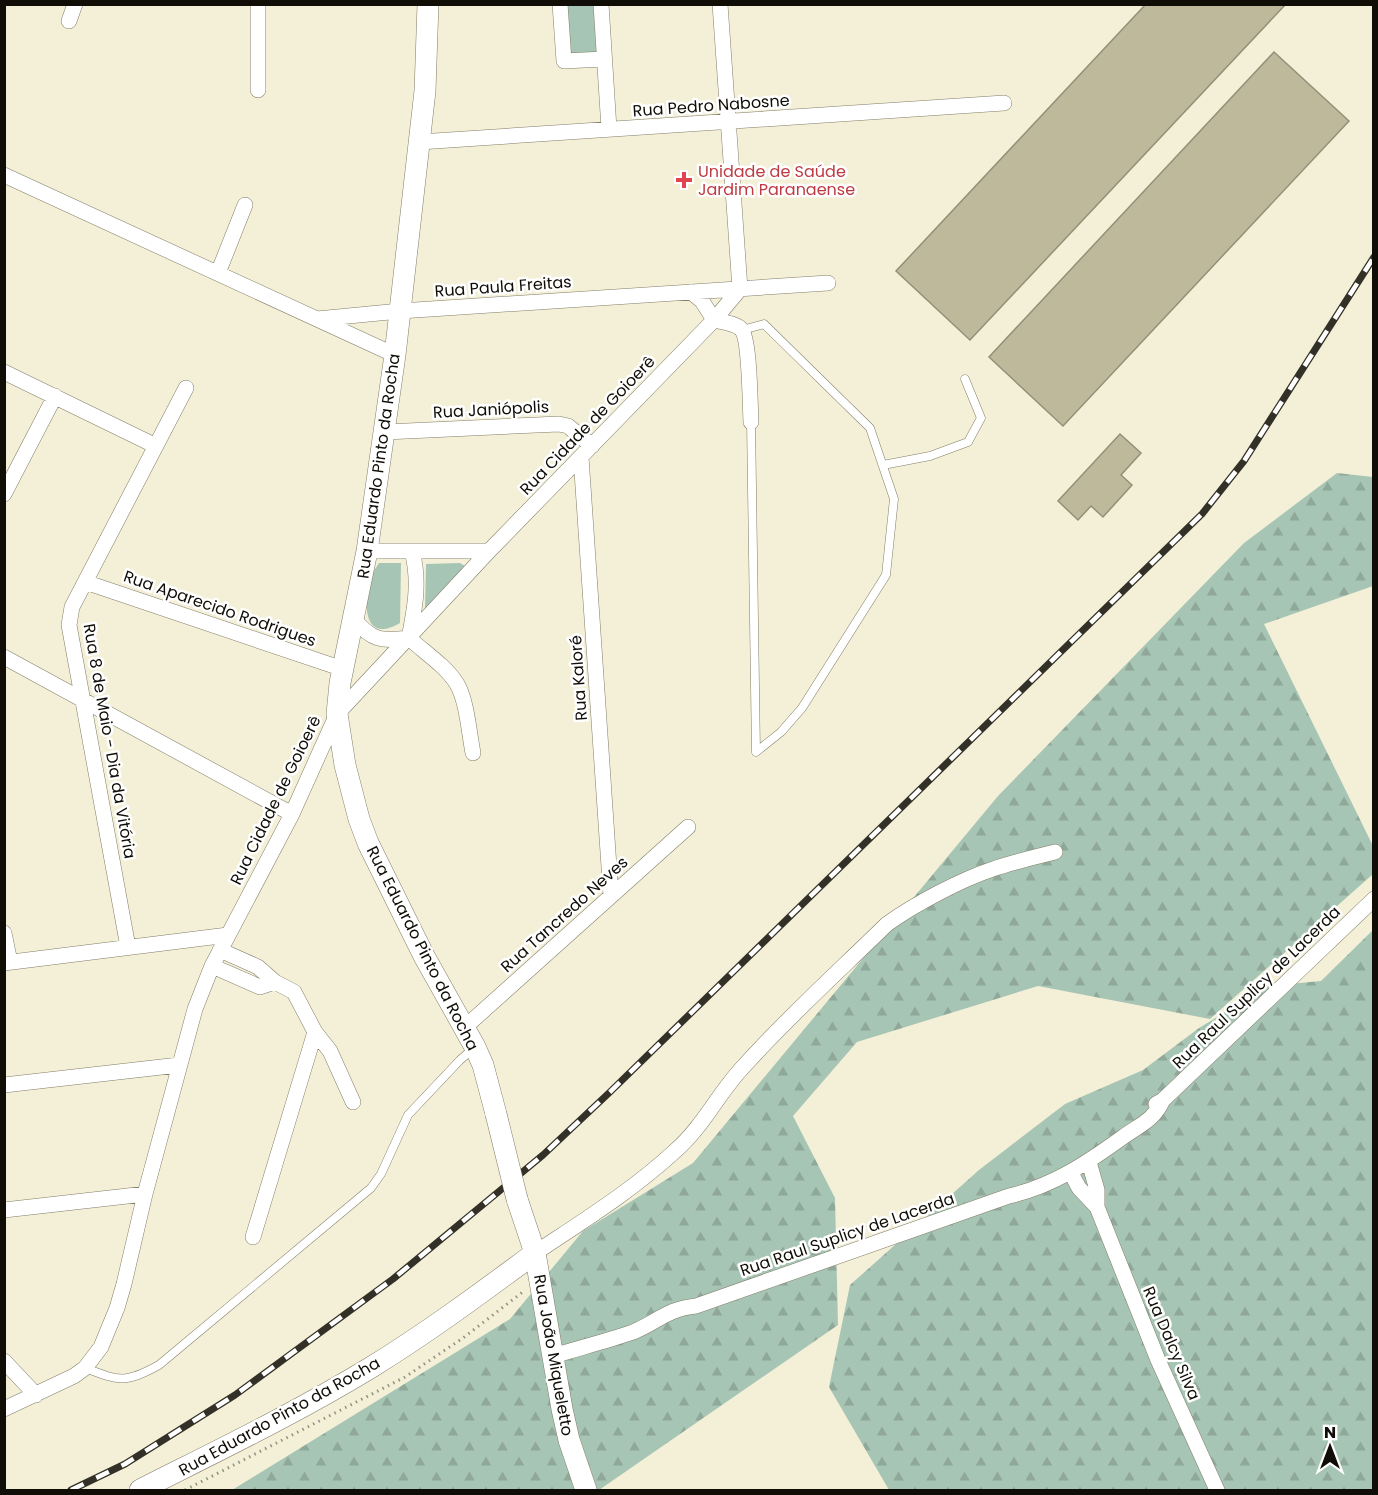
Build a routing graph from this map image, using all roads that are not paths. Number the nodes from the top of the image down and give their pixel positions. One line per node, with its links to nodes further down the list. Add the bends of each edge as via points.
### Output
1 (75, 4): 7 (street)
2 (258, 4): 9 (street)
3 (428, 4): 13 (main road, Rua Eduardo Pinto da Rocha)
4 (560, 4): 8 (street, via 564,62)
5 (601, 4): 8 (street)
6 (720, 4): 11 (street)
7 (69, 21)
8 (604, 59): 12 (street)
9 (258, 90)
10 (1004, 103): 11 (street, Rua Pedro Nabosne)
11 (728, 122): 12 (street, Rua Pedro Nabosne); 18 (street)
12 (609, 129): 13 (street, Rua Pedro Nabosne)
13 (420, 142): 20 (main road, Rua Eduardo Pinto da Rocha)
14 (4, 175): 16 (street)
15 (245, 205): 16 (street)
16 (218, 273): 21 (street)
17 (828, 283): 18 (street, Rua Paula Freitas)
18 (740, 289): 19 (street, Rua Paula Freitas); 22 (street, Rua Cidade de Goioerê)
19 (691, 292): 20 (street, Rua Paula Freitas); 22 (street)
20 (400, 311): 21 (street, Rua Paula Freitas); 24 (main road, Rua Eduardo Pinto da Rocha)
21 (317, 319): 24 (street)
22 (714, 320): 23 (street); 32 (street, Rua Cidade de Goioerê)
23 (742, 330): 29 (street, via 746,338); 33 (lane, via 764,324 870,428)
24 (395, 355): 30 (main road, Rua Eduardo Pinto da Rocha)
25 (4, 372): 28 (street)
26 (965, 380): 33 (lane, via 981,418 968,442 930,456)
27 (186, 388): 31 (street, Rua 8 de Maio - Dia da Vitória)
28 (55, 396): 31 (street); 34 (street)
29 (751, 422): 33 (lane, via 756,752 802,708 886,575 894,499)
30 (385, 432): 32 (street, Rua Janiópolis, via 559,424 568,426); 35 (main road, Rua Eduardo Pinto da Rocha)
31 (156, 446): 38 (street, Rua 8 de Maio - Dia da Vitória)
32 (586, 452): 37 (street, Rua Cidade de Goioerê); 49 (street, Rua Kaloré)
33 (883, 465)
34 (4, 494)
35 (367, 551): 36 (street); 39 (main road, Rua Eduardo Pinto da Rocha)
36 (412, 551): 37 (street); 40 (street, via 417,593)
37 (489, 551): 40 (street, Rua Cidade de Goioerê)
38 (85, 582): 42 (street, Rua Aparecido Rodrigues); 43 (street, Rua 8 de Maio - Dia da Vitória, via 72,608 69,626)
39 (354, 619): 40 (street, via 374,638); 42 (main road, Rua Eduardo Pinto da Rocha)
40 (409, 638): 44 (street, Rua Cidade de Goioerê); 45 (street, via 458,685)
41 (4, 657): 43 (street)
42 (343, 669): 44 (main road, Rua Eduardo Pinto da Rocha)
43 (83, 699): 46 (street); 53 (street, Rua 8 de Maio - Dia da Vitória)
44 (337, 714): 46 (street, Rua Cidade de Goioerê); 58 (main road, Rua Eduardo Pinto da Rocha, via 349,783 368,843)
45 (473, 753)
46 (292, 814): 52 (street, Rua Cidade de Goioerê)
47 (688, 826): 49 (street, Rua Tancredo Neves)
48 (1055, 852): 70 (street, via 977,875 886,924 742,1067 678,1149 619,1196)
49 (611, 896): 58 (street, Rua Tancredo Neves)
50 (1374, 899): 64 (street, Rua Raul Suplicy de Lacerda, via 1163,1100 1143,1114 1127,1134)
51 (4, 933): 55 (street)
52 (228, 935): 53 (street); 54 (street, Rua Cidade de Goioerê)
53 (128, 947): 55 (street)
54 (220, 950): 56 (street, Rua Cidade de Goioerê); 57 (street, via 258,966)
55 (8, 962)
56 (212, 966): 57 (street, via 260,987); 61 (street, Rua Cidade de Goioerê)
57 (275, 982): 59 (street, via 294,992)
58 (464, 1028): 60 (main road, Rua Eduardo Pinto da Rocha)
59 (315, 1032): 63 (street, via 330,1051); 69 (street)
60 (475, 1047): 70 (main road, Rua Eduardo Pinto da Rocha, bridge); 73 (lane, via 408,1115 371,1188 159,1365 125,1380)
61 (179, 1065): 62 (street); 66 (street, Rua Cidade de Goioerê)
62 (4, 1085)
63 (352, 1102)
64 (1089, 1162): 65 (street, Rua Raul Suplicy de Lacerda); 67 (street, Rua Dalcy Silva)
65 (1071, 1173): 67 (street, Rua Dalcy Silva); 71 (street, Rua Raul Suplicy de Lacerda, via 1031,1181 1009,1196 696,1306 683,1315 626,1325 600,1341)
66 (146, 1194): 68 (street); 73 (street, Rua Cidade de Goioerê, via 117,1308 101,1347)
67 (1097, 1207): 78 (street, Rua Dalcy Silva, via 1158,1360)
68 (4, 1210)
69 (253, 1237)
70 (535, 1253): 71 (main road, Rua João Miqueletto); 76 (main road, Rua Eduardo Pinto da Rocha, via 368,1369)
71 (553, 1356): 77 (main road, Rua João Miqueletto, via 567,1429)
72 (4, 1361): 74 (street)
73 (85, 1368): 74 (street, Rua Cidade de Goioerê)
74 (36, 1395): 75 (street, Rua Cidade de Goioerê)
75 (4, 1409)
76 (140, 1491)
77 (586, 1491)
78 (1218, 1491)

